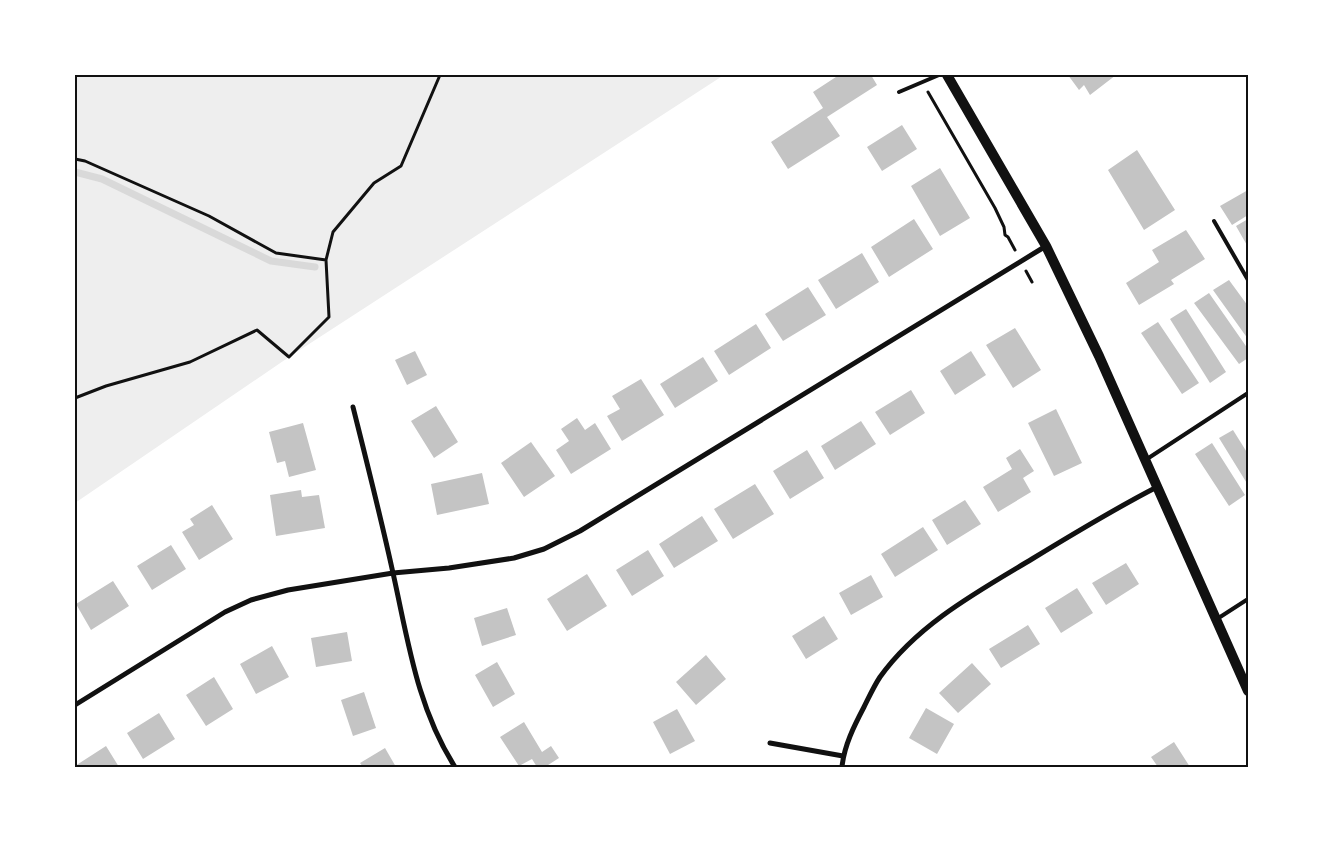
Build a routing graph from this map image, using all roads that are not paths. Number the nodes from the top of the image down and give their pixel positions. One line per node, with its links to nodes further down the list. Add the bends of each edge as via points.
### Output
1 (939, 75): 3 (lane)
2 (947, 75): 5 (main road)
3 (899, 92)
4 (1214, 221): 6 (lane)
5 (1046, 246): 9 (main road); 11 (street, via 580,531 544,549 514,558)
6 (1248, 280)
7 (1248, 392): 9 (lane)
8 (353, 407): 11 (street)
9 (1145, 460): 10 (main road)
10 (1158, 487): 13 (main road); 17 (street, via 1113,510 972,595 926,628 879,678 858,717)
11 (393, 573): 15 (street, via 288,590 252,600 225,612); 18 (street, via 416,680 431,723)
12 (1248, 599): 13 (lane)
13 (1217, 619): 14 (main road)
14 (1248, 691)
15 (75, 705)
16 (770, 743): 17 (street)
17 (843, 756): 19 (street)
18 (455, 767)
19 (842, 767)

